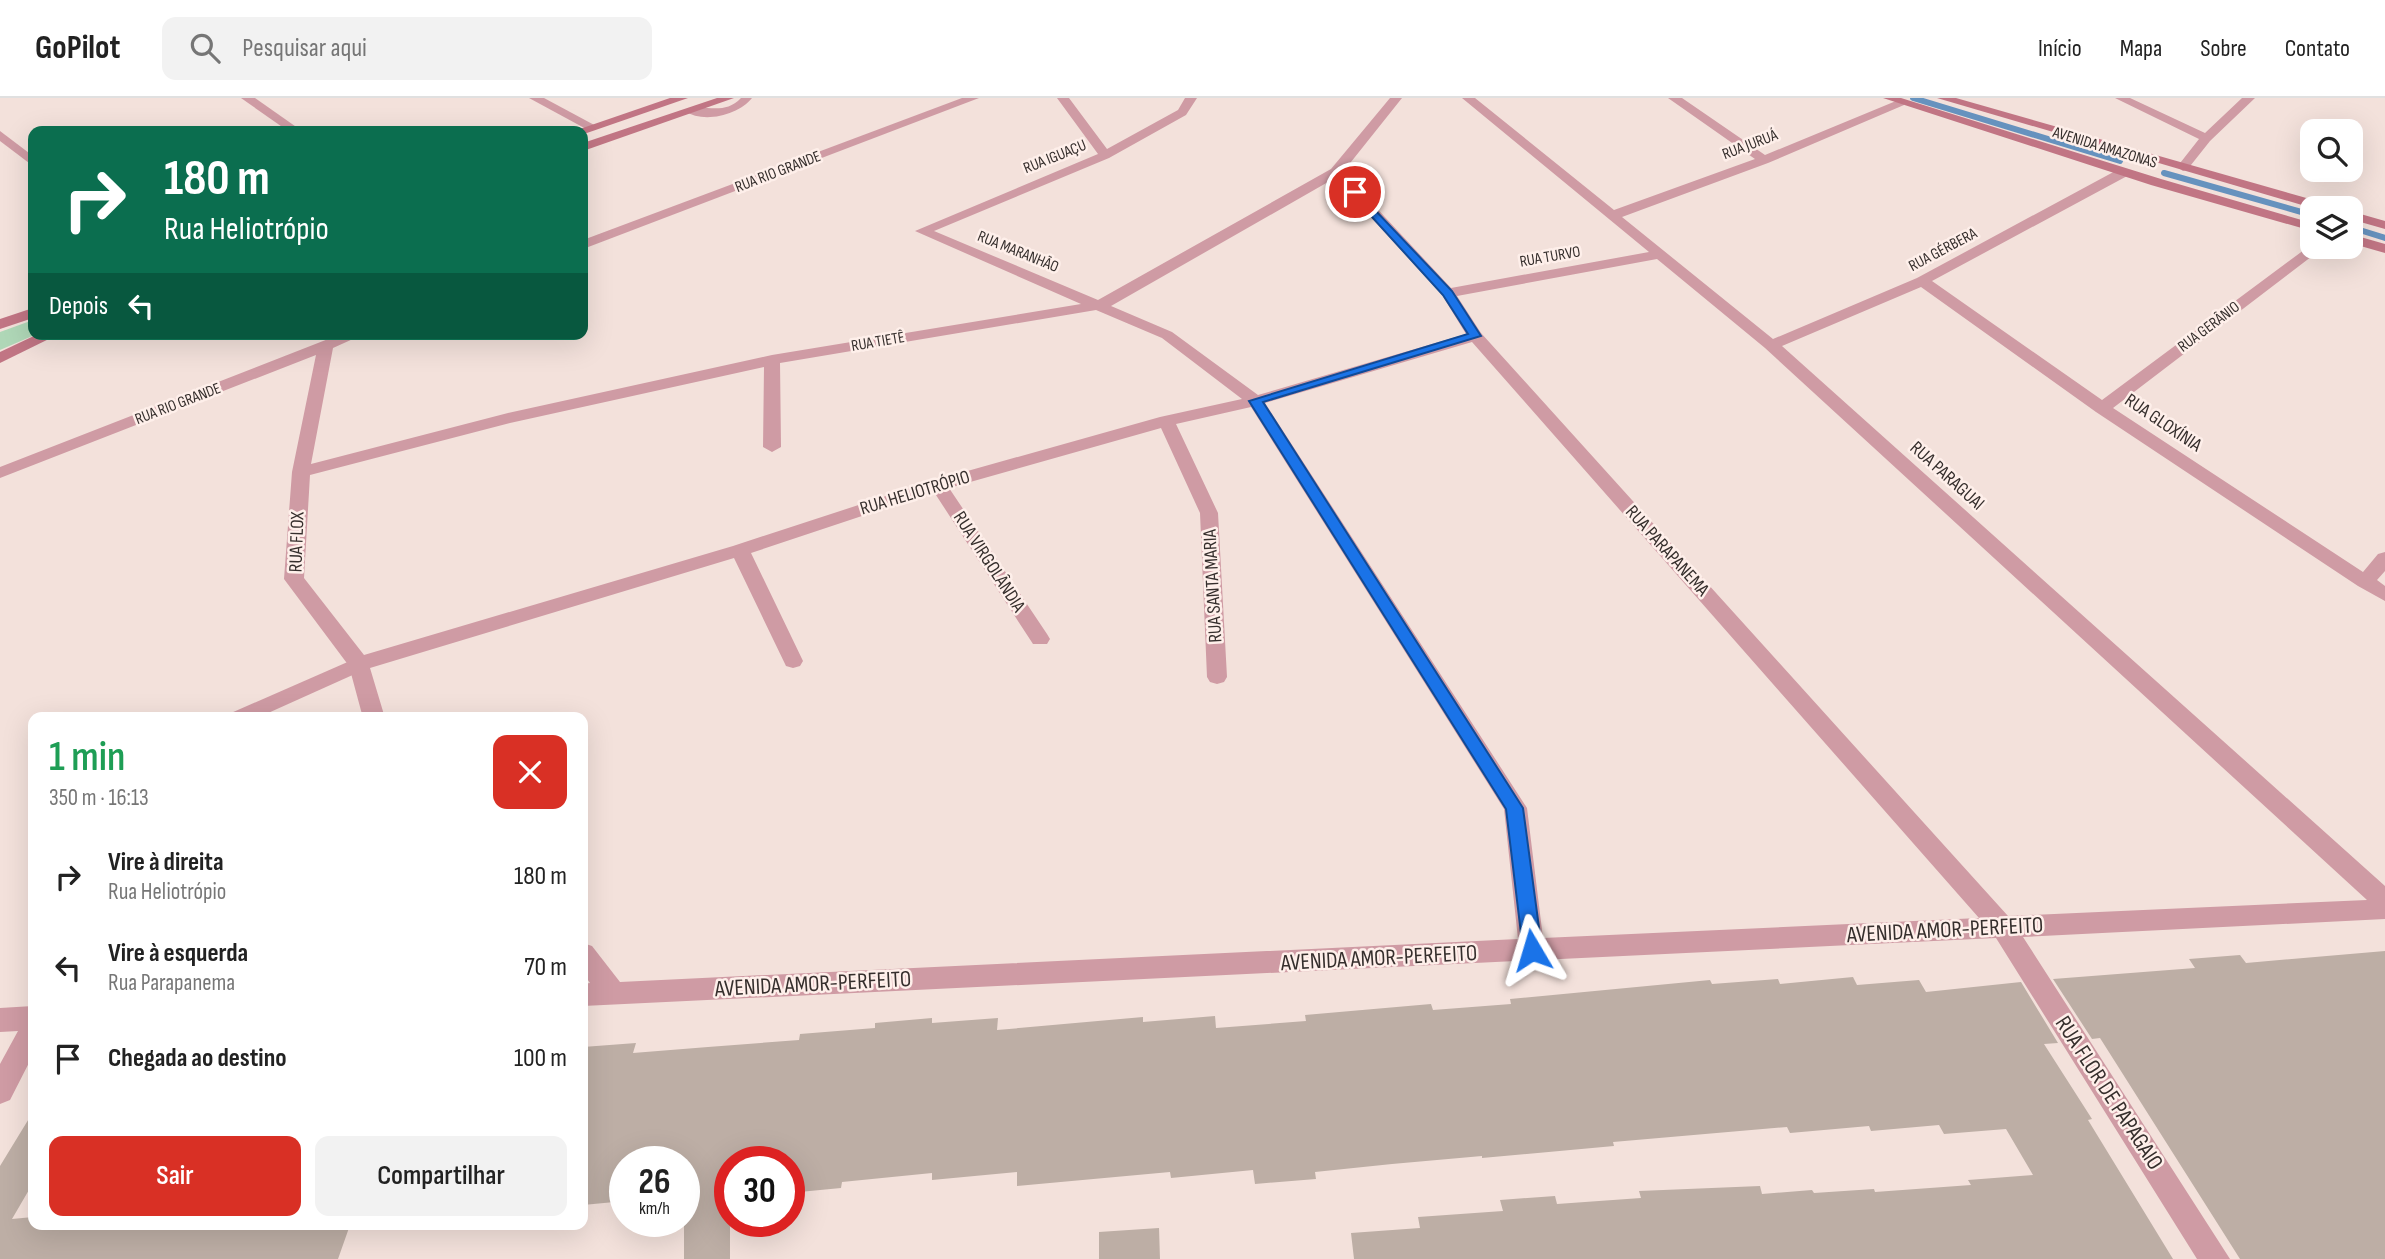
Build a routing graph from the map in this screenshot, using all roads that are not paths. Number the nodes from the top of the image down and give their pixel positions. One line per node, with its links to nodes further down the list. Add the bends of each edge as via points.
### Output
1 (247, 98): 17 (street)
2 (535, 98): 18 (street)
3 (682, 98): 19 (street)
4 (728, 98): 16 (street)
5 (747, 98): 16 (lane, via 743,104 717,113)
6 (973, 98): 36 (street, RUA RIO GRANDE)
7 (1063, 98): 23 (street)
8 (1191, 98): 23 (street, RUA IGUAÇU, via 1182,112)
9 (1396, 98): 27 (street, RUA TIETÊ)
10 (1468, 98): 30 (street, RUA PARAGUAI)
11 (1674, 98): 25 (street)
12 (1942, 98): 26 (street, AVENIDA AMAZONAS)
13 (2121, 98): 21 (street)
14 (2249, 98): 21 (street)
15 (1895, 101): 25 (street, RUA JURUÁ); 28 (street, AVENIDA AMAZONAS)
16 (690, 111): 22 (street)
17 (289, 126)
18 (581, 126)
19 (588, 128)
20 (0, 135): 24 (street)
21 (2206, 138): 26 (street)
22 (588, 145)
23 (1105, 155): 34 (street, RUA IGUAÇU)
24 (28, 158)
25 (1764, 160): 30 (street, RUA JURUÁ)
26 (2183, 167): 29 (street, AVENIDA AMAZONAS)
27 (1336, 172): 41 (street, RUA PARAPANEMA); 42 (street, RUA TIETÊ)
28 (2124, 172): 32 (street, AVENIDA AMAZONAS); 40 (street, RUA GÉRBERA)
29 (2300, 201)
30 (1611, 216): 38 (street, RUA PARAGUAI)
31 (2363, 218): 33 (street)
32 (2300, 223)
33 (2384, 224)
34 (922, 231): 42 (street, RUA MARANHÃO)
35 (2363, 242): 37 (street)
36 (588, 244)
37 (2385, 249)
38 (1658, 255): 41 (street, RUA TURVO); 48 (street, RUA PARAGUAI)
39 (2301, 259): 53 (street, RUA GERÂNIO)
40 (1922, 281): 48 (street, RUA GÉRBERA); 53 (street, RUA GLOXÍNIA)
41 (1448, 293): 45 (street, RUA PARAPANEMA)
42 (1101, 305): 51 (street, RUA TIETÊ); 52 (street, RUA MARANHÃO, via 1167,335)
43 (28, 315): 44 (street)
44 (0, 324)
45 (1475, 336): 52 (street, RUA HELIOTRÓPIO); 71 (street, RUA PARAPANEMA)
46 (38, 340): 50 (street)
47 (341, 340): 49 (street, RUA RIO GRANDE)
48 (1771, 345): 69 (street, RUA PARAGUAI)
49 (326, 346): 56 (street, RUA FLOX); 57 (street, RUA RIO GRANDE)
50 (0, 358)
51 (772, 360): 55 (street); 56 (street, RUA TIETÊ, via 508,418)
52 (1255, 401): 54 (street, RUA HELIOTRÓPIO); 72 (street, via 1514,808)
53 (2102, 408): 61 (street, RUA GLOXÍNIA)
54 (1166, 421): 58 (street, RUA HELIOTRÓPIO); 66 (street, RUA SANTA MARIA, via 1209,513)
55 (772, 447)
56 (301, 472): 65 (street, RUA FLOX, via 294,579)
57 (0, 473)
58 (938, 485): 59 (street, RUA HELIOTRÓPIO); 63 (street, RUA VIRGOLÂNDIA)
59 (740, 550): 64 (street); 65 (street, RUA HELIOTRÓPIO)
60 (2385, 558): 61 (street)
61 (2365, 582): 62 (street, RUA GLOXÍNIA)
62 (2385, 595)
63 (1040, 639)
64 (793, 661)
65 (359, 664): 67 (lane); 68 (street, RUA FLOX)
66 (1217, 677)
67 (251, 712)
68 (372, 712)
69 (2385, 901)
70 (2385, 909): 71 (street, AVENIDA AMOR-PERFEITO)
71 (2003, 928): 72 (street, AVENIDA AMOR-PERFEITO); 80 (street, RUA FLOR DE PAPAGAIO)
72 (1532, 950): 74 (street, AVENIDA AMOR-PERFEITO)
73 (588, 960): 74 (street)
74 (613, 993): 75 (street, AVENIDA AMOR-PERFEITO)
75 (588, 995)
76 (28, 1018): 77 (street)
77 (0, 1020)
78 (28, 1038): 79 (street)
79 (0, 1091)
80 (2215, 1259)

